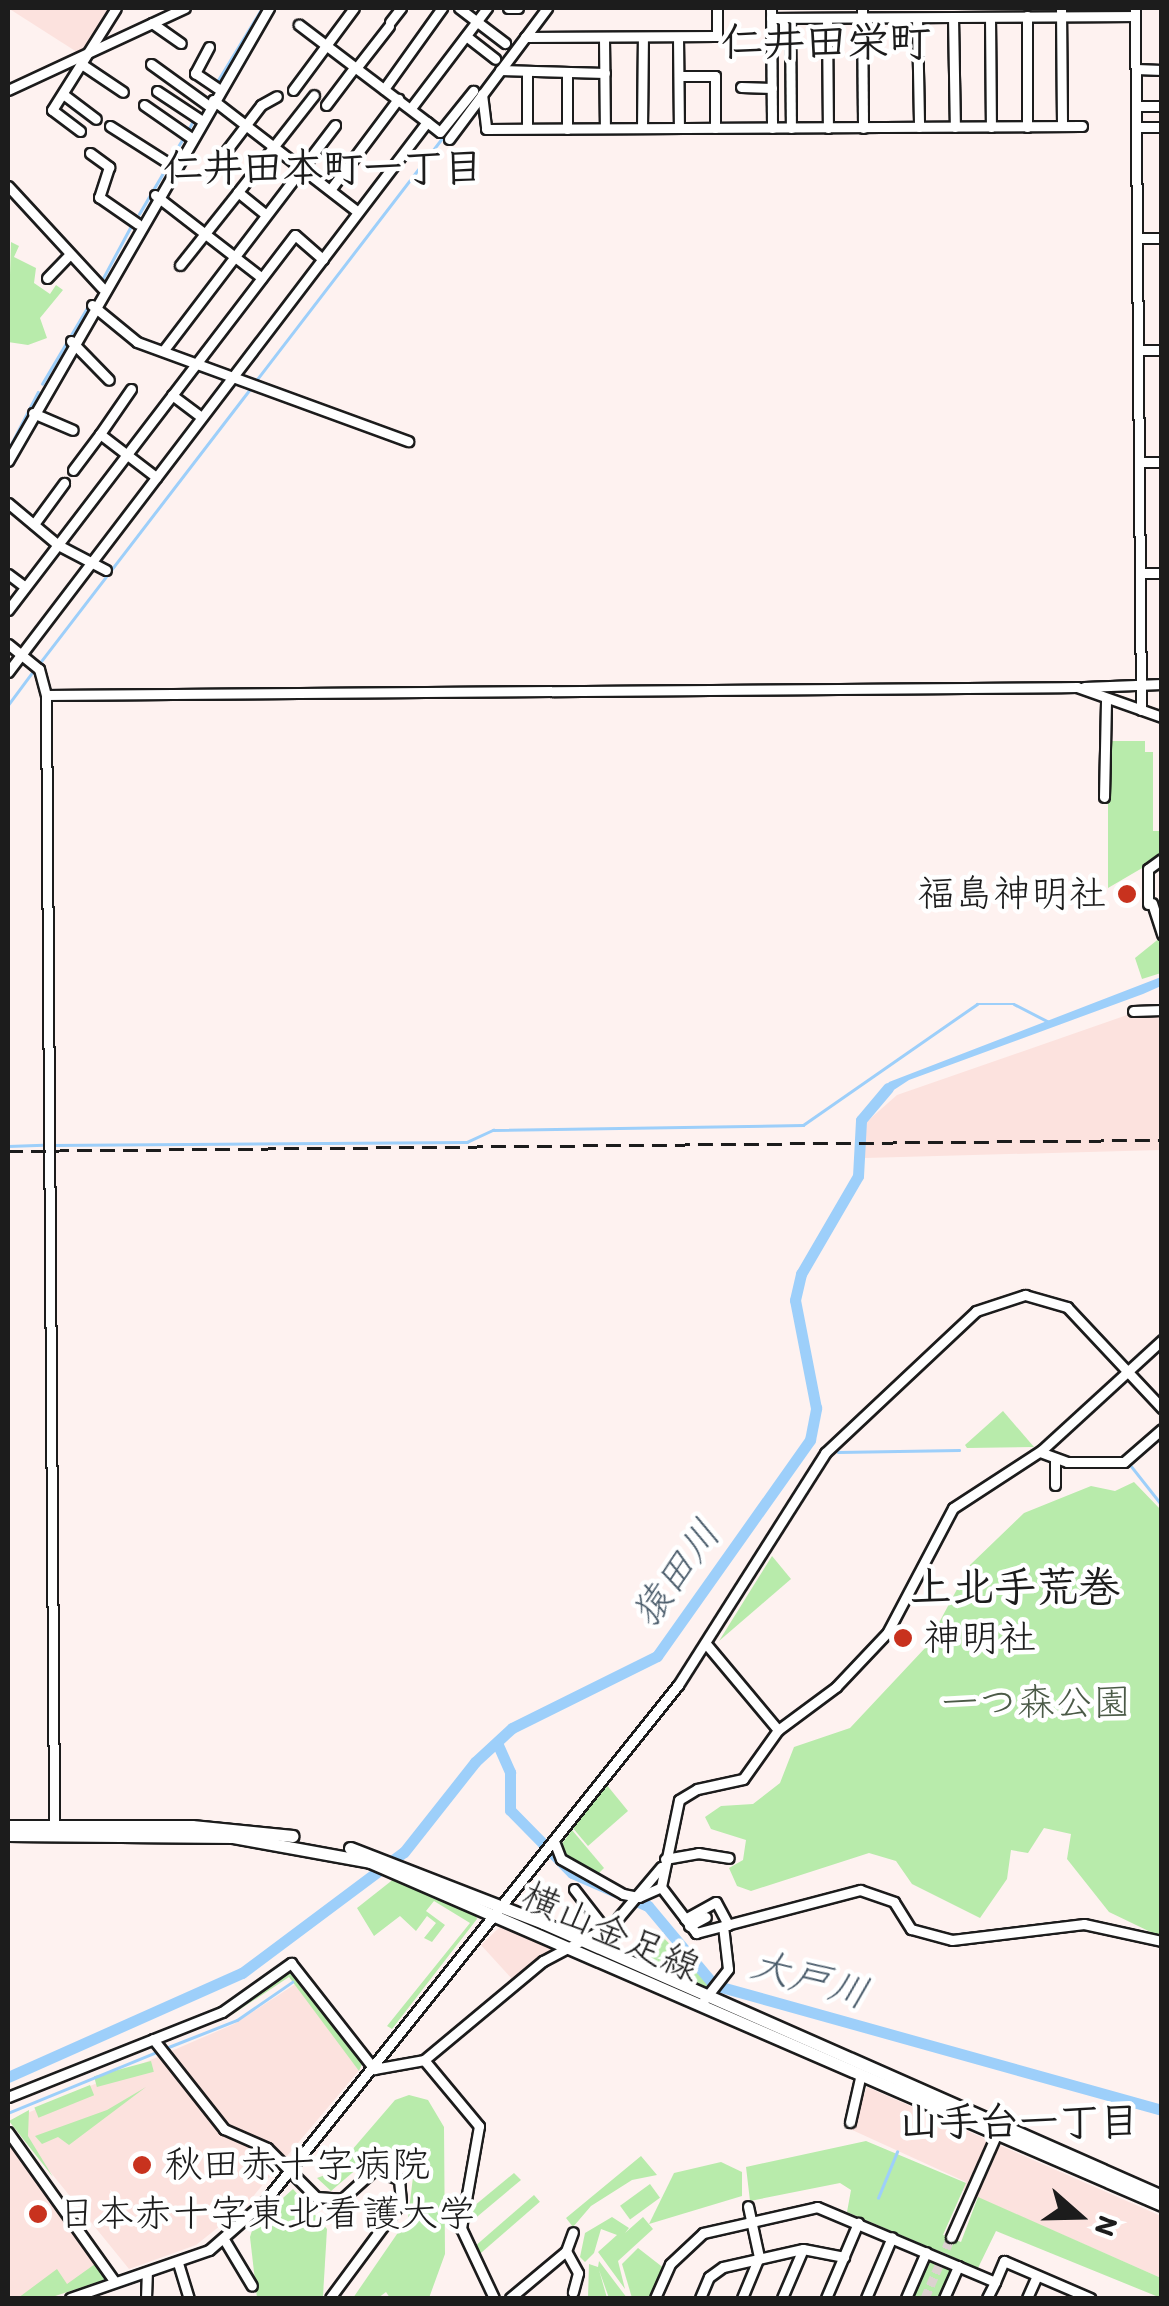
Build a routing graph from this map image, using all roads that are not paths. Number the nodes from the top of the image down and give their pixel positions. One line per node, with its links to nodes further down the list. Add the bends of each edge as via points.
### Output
1 (116, 8): 36 (street)
2 (185, 8): 24 (street)
3 (268, 8): 48 (street)
4 (354, 8): 33 (street)
5 (401, 8): 38 (street)
6 (442, 8): 49 (street)
7 (459, 8): 23 (street)
8 (487, 8): 23 (street)
9 (508, 8): 10 (street)
10 (518, 8)
11 (546, 8): 27 (street)
12 (717, 8): 29 (street, via 717,36)
13 (1061, 11): 14 (street); 17 (street); 72 (street)
14 (1135, 12): 40 (street)
15 (771, 13): 19 (street); 47 (street)
16 (862, 13): 20 (street); 22 (street); 88 (street)
17 (1027, 16): 18 (street); 71 (street)
18 (990, 17): 21 (street); 76 (street)
19 (790, 18): 22 (street); 86 (street)
20 (917, 18): 21 (street); 74 (street)
21 (954, 18): 75 (street)
22 (827, 19): 87 (street)
23 (477, 21): 26 (street); 32 (street)
24 (152, 23): 31 (street); 36 (street)
25 (299, 24): 33 (street)
26 (466, 36): 35 (street); 64 (street)
27 (525, 37): 30 (street); 39 (street)
28 (643, 37): 29 (street); 30 (street); 82 (street)
29 (678, 37): 45 (street)
30 (604, 38): 44 (street)
31 (181, 43)
32 (506, 43)
33 (326, 46): 38 (street); 52 (street)
34 (209, 47): 48 (street, via 195,73)
35 (495, 58)
36 (84, 59): 50 (street); 53 (street); 55 (street)
37 (151, 64): 59 (street)
38 (355, 67): 49 (street); 61 (street)
39 (500, 70): 42 (street); 54 (street)
40 (1136, 70): 41 (street); 62 (street)
41 (1162, 70)
42 (527, 74): 43 (street); 79 (street)
43 (567, 74): 44 (street); 80 (street)
44 (604, 74): 81 (street)
45 (679, 76): 83 (street); 84 (street, via 715,76)
46 (741, 87): 47 (street)
47 (772, 88): 85 (street)
48 (219, 89): 59 (street)
49 (384, 89): 58 (street)
50 (8, 90)
51 (157, 90): 66 (street)
52 (293, 90)
53 (123, 92)
54 (477, 93): 67 (street, via 440,132); 79 (street, via 486,128); 91 (street)
55 (63, 94): 65 (street); 89 (street, via 52,110)
56 (314, 95): 92 (street)
57 (277, 96): 70 (street)
58 (398, 100): 64 (street); 98 (street)
59 (211, 103): 66 (street); 70 (street)
60 (144, 105): 90 (street)
61 (326, 105)
62 (1136, 106): 63 (street); 77 (street)
63 (1162, 106)
64 (411, 108): 67 (street)
65 (96, 119)
66 (200, 120): 90 (street)
67 (427, 122): 101 (street)
68 (334, 125): 96 (street)
69 (110, 126): 94 (street)
70 (246, 126): 92 (street); 95 (street)
71 (1027, 126): 72 (street); 76 (street)
72 (1062, 126): 73 (street)
73 (1082, 126)
74 (920, 127): 75 (street); 88 (street)
75 (954, 127): 76 (street)
76 (990, 127)
77 (1136, 127): 78 (street); 105 (street)
78 (1162, 127)
79 (527, 128): 80 (street)
80 (567, 128): 81 (street)
81 (605, 128): 82 (street)
82 (642, 128): 83 (street)
83 (679, 128): 84 (street)
84 (715, 128): 85 (street)
85 (772, 128): 86 (street)
86 (791, 128): 87 (street)
87 (828, 128): 88 (street)
88 (863, 128)
89 (80, 131)
90 (190, 137): 94 (street)
91 (449, 139)
92 (273, 146): 96 (street); 99 (street)
93 (90, 153): 103 (street, via 109,166 99,197)
94 (173, 166): 100 (street)
95 (213, 168)
96 (300, 168): 98 (street); 102 (street)
97 (8, 186): 107 (street)
98 (330, 190): 101 (street)
99 (238, 192): 102 (street); 104 (street)
100 (155, 196): 103 (street); 104 (street)
101 (358, 212): 109 (street)
102 (265, 214): 108 (street)
103 (138, 224): 113 (street)
104 (206, 235): 108 (street); 110 (street)
105 (1138, 238): 106 (street); 116 (street)
106 (1162, 238)
107 (69, 255): 111 (street); 113 (street)
108 (234, 256): 112 (street); 118 (street)
109 (324, 259): 112 (street, via 295,235); 120 (street)
110 (180, 265)
111 (47, 278)
112 (262, 278): 119 (street)
113 (102, 288): 114 (street)
114 (92, 305): 115 (street); 118 (street, via 125,335)
115 (71, 341): 121 (street); 124 (street)
116 (1140, 350): 117 (street); 131 (street)
117 (1162, 350)
118 (163, 351): 119 (street)
119 (196, 364): 120 (street); 123 (street)
120 (232, 376): 125 (street); 128 (street)
121 (109, 380)
122 (131, 390): 127 (street)
123 (172, 395): 125 (street); 129 (street)
124 (33, 414): 126 (street); 130 (street)
125 (201, 418): 134 (street)
126 (74, 430)
127 (100, 434): 129 (street); 133 (street)
128 (408, 442)
129 (127, 454): 134 (street); 138 (street)
130 (8, 461)
131 (1140, 462): 132 (street); 141 (street)
132 (1162, 462)
133 (73, 470)
134 (156, 476): 139 (street)
135 (64, 482): 137 (street)
136 (8, 503): 137 (street)
137 (34, 524): 138 (street)
138 (58, 545): 139 (street); 144 (street)
139 (91, 563): 140 (street); 147 (street)
140 (106, 570)
141 (1142, 573): 142 (street); 149 (street)
142 (1162, 573)
143 (8, 574): 144 (street)
144 (25, 588): 145 (street)
145 (8, 610)
146 (8, 644): 147 (street)
147 (22, 655): 148 (street); 152 (street, via 37,667)
148 (8, 672)
149 (1142, 684): 150 (street); 151 (street); 154 (street)
150 (1162, 684)
151 (1077, 687): 152 (street); 153 (street)
152 (46, 695): 172 (street)
153 (1106, 698): 154 (street); 156 (street)
154 (1141, 710): 155 (street)
155 (1162, 717)
156 (1104, 797)
157 (1162, 859): 158 (street, via 1148,869)
158 (1151, 902): 159 (street)
159 (1162, 934)
160 (1162, 1010): 161 (street)
161 (1132, 1011)
162 (1162, 1340): 163 (street)
163 (1128, 1370): 164 (street); 166 (street); 169 (street, via 1051,1299 1009,1296 984,1305 824,1454)
164 (1162, 1408)
165 (1162, 1428): 167 (street, via 1124,1462)
166 (1040, 1452): 167 (street); 170 (street, via 953,1508 887,1633 836,1688)
167 (1056, 1458): 168 (street)
168 (1055, 1486)
169 (707, 1645): 170 (street); 174 (street)
170 (778, 1730): 177 (street, via 743,1779 697,1788 679,1800)
171 (8, 1826): 172 (main road, 横山金足線)
172 (54, 1826): 176 (main road, 横山金足線, via 224,1828)
173 (8, 1835): 176 (main road, 横山金足線, via 233,1837)
174 (550, 1846): 180 (street); 181 (street)
175 (728, 1858): 177 (street)
176 (379, 1861): 181 (main road, 横山金足線)
177 (663, 1862): 178 (street); 180 (street)
178 (660, 1886): 180 (street); 183 (street)
179 (574, 1889): 185 (street)
180 (630, 1900): 185 (street)
181 (500, 1910): 187 (main road, 横山金足線); 191 (street)
182 (706, 1917): 183 (street)
183 (687, 1922): 184 (street, via 705,1933); 184 (street, via 716,1902)
184 (726, 1926): 186 (street, via 860,1890 894,1902 911,1929 952,1940 1084,1924); 188 (street, via 728,1969)
185 (605, 1929): 187 (street)
186 (1162, 1941)
187 (576, 1944): 188 (main road, 横山金足線); 190 (street)
188 (710, 1994): 192 (main road, 横山金足線); 197 (main road, 横山金足線)
189 (160, 2047): 191 (street, via 291,1963); 193 (street); 198 (street, via 224,2130 267,2148)
190 (424, 2060): 191 (street); 226 (street, via 479,2126 462,2235)
191 (374, 2069): 198 (street)
192 (860, 2078): 195 (street); 197 (main road, 横山金足線)
193 (8, 2096)
194 (1005, 2114): 197 (street)
195 (850, 2122)
196 (8, 2132): 217 (street)
197 (996, 2132): 199 (main road, 横山金足線); 200 (main road, 横山金足線); 206 (street)
198 (292, 2171): 207 (street); 225 (street, via 328,2202 347,2196 374,2170 389,2171 402,2185 397,2208)
199 (1162, 2196)
200 (1162, 2205)
201 (748, 2206): 202 (street)
202 (751, 2222): 203 (street, via 817,2207); 211 (street); 228 (street, via 694,2239 670,2264)
203 (858, 2223): 205 (street); 212 (street)
204 (573, 2232): 209 (street)
205 (892, 2237): 210 (street); 233 (street)
206 (951, 2237)
207 (225, 2241): 213 (street); 219 (street)
208 (803, 2248): 211 (street); 212 (street); 231 (street)
209 (566, 2250): 220 (street, via 578,2274); 227 (street)
210 (926, 2252): 214 (street); 234 (street)
211 (759, 2257): 229 (street, via 715,2271); 230 (street)
212 (844, 2257): 232 (street)
213 (178, 2263): 215 (street); 224 (street)
214 (958, 2266): 218 (street); 235 (street)
215 (147, 2273): 217 (street); 223 (street)
216 (1037, 2276): 218 (street, via 1004,2261); 221 (street); 237 (street)
217 (115, 2282): 222 (street)
218 (994, 2282): 236 (street)
219 (252, 2286)
220 (573, 2292)
221 (1070, 2295): 238 (street)
222 (70, 2298)
223 (146, 2298)
224 (188, 2298)
225 (330, 2298)
226 (494, 2298)
227 (510, 2298)
228 (656, 2298)
229 (700, 2298)
230 (742, 2298)
231 (782, 2298)
232 (826, 2298)
233 (866, 2298)
234 (906, 2298)
235 (944, 2298)
236 (987, 2298)
237 (1028, 2298)
238 (1090, 2298)

